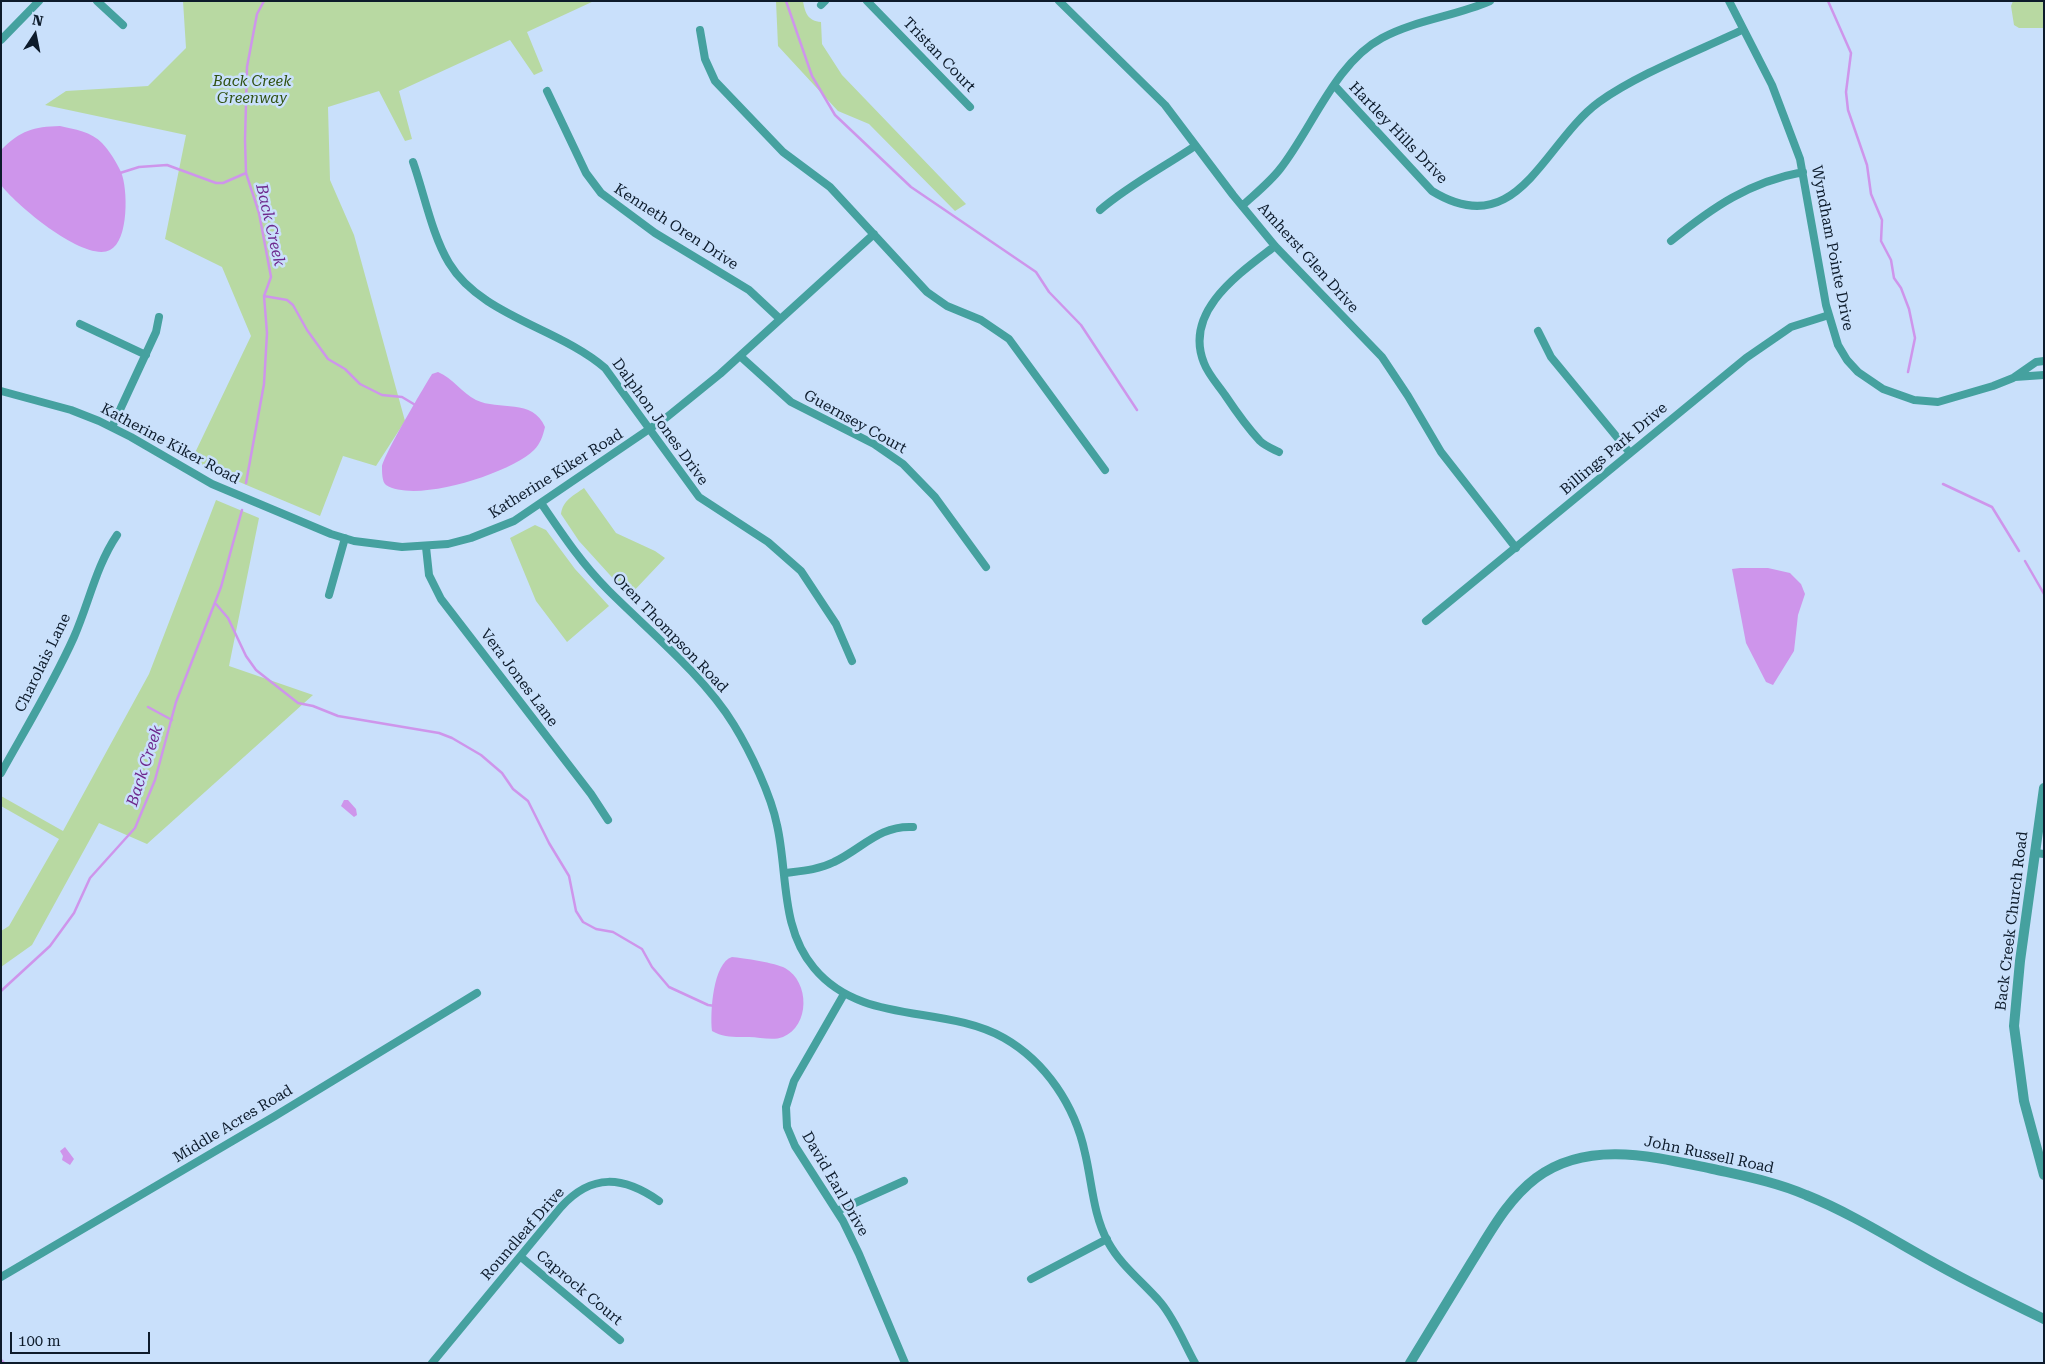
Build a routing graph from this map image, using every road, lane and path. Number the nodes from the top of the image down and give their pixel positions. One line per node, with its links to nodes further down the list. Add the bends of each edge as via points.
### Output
1 (40, 1): 10 (street)
2 (97, 1): 7 (street)
3 (867, 1): 13 (street, Tristan Court)
4 (1059, 1): 14 (street, Amherst Glen Drive, via 1165,105)
5 (1490, 1): 11 (street, via 1383,38 1362,52)
6 (1729, 1): 9 (street, Wyndham Pointe Drive)
7 (122, 25)
8 (700, 30): 19 (street, via 705,59 715,81 768,138 830,187)
9 (1742, 30): 11 (street, Hartley Hills Drive, via 1598,103 1561,138 1521,189 1498,202 1470,207 1449,202 1432,191); 16 (street, Wyndham Pointe Drive, via 1784,112)
10 (1, 40)
11 (1334, 85): 17 (street, via 1280,169)
12 (547, 91): 24 (street, Kenneth Oren Drive, via 586,173 606,199 749,290)
13 (970, 107)
14 (1195, 146): 17 (street, Amherst Glen Drive); 18 (street, via 1116,196)
15 (413, 162): 34 (street, Dalphon Jones Drive, via 440,243 457,275 483,298 593,357 616,380)
16 (1803, 172): 20 (street, via 1749,187 1725,200); 22 (street, Wyndham Pointe Drive)
17 (1242, 206): 21 (street, Amherst Glen Drive)
18 (1100, 210)
19 (874, 234): 24 (street, Katherine Kiker Road); 37 (street, via 938,301 981,320 1009,339)
20 (1672, 241)
21 (1275, 246): 35 (street, via 1211,303 1203,320 1199,342 1204,364 1230,403 1261,442); 42 (street, Amherst Glen Drive, via 1382,357 1441,452)
22 (1829, 315): 31 (street, Wyndham Pointe Drive, via 1838,345 1847,360 1868,380 1902,397 1938,402 1976,393); 36 (street, Billings Park Drive, via 1777,335)
23 (159, 317): 27 (street)
24 (780, 319): 28 (street, Katherine Kiker Road)
25 (80, 324): 27 (street)
26 (1538, 331): 36 (street, via 1551,357)
27 (146, 355): 33 (street)
28 (740, 356): 34 (street, Katherine Kiker Road); 43 (street, Guernsey Court, via 791,402 874,444 903,464 935,497)
29 (2044, 361): 31 (street, Wyndham Pointe Drive, via 2036,362)
30 (2044, 375): 31 (street, Wyndham Pointe Drive)
31 (2013, 378)
32 (1, 391): 33 (street, Katherine Kiker Road, via 72,410)
33 (112, 427): 40 (street, Katherine Kiker Road, via 212,484)
34 (649, 430): 38 (street, Katherine Kiker Road); 46 (street, Dalphon Jones Drive, via 698,497 768,542 800,571 836,624)
35 (1279, 452)
36 (1630, 453): 42 (street, Billings Park Drive)
37 (1105, 470)
38 (542, 503): 41 (street, Katherine Kiker Road, via 495,530); 52 (street, Oren Thompson Road, via 594,575 707,688 735,726 770,801 779,830)
39 (117, 535): 47 (street, Charolais Lane, via 106,550 62,664)
40 (345, 538): 41 (street, Katherine Kiker Road, via 378,545); 44 (street)
41 (426, 547): 49 (street, Vera Jones Lane, via 429,575 441,599)
42 (1516, 548): 45 (street, Billings Park Drive)
43 (986, 567)
44 (329, 595)
45 (1426, 621)
46 (852, 661)
47 (1, 773)
48 (2044, 788): 51 (street, Back Creek Church Road)
49 (608, 820)
50 (913, 827): 52 (street, via 886,830 822,867)
51 (2040, 854): 55 (street, Back Creek Church Road, via 2020,962 2014,1026 2024,1102)
52 (785, 873): 54 (street, Oren Thompson Road, via 789,916 800,948 820,975)
53 (476, 993): 61 (street, Middle Acres Road)
54 (844, 994): 58 (street, David Earl Drive, via 794,1081 786,1113 795,1146); 59 (street, Oren Thompson Road, via 879,1008 975,1025 1013,1044 1039,1065 1059,1090 1074,1118 1085,1152 1100,1223)
55 (2044, 1175)
56 (904, 1181): 58 (street)
57 (659, 1201): 60 (street, Roundleaf Drive, via 628,1184 609,1180 587,1187 567,1200)
58 (837, 1211): 66 (street, David Earl Drive, via 859,1254)
59 (1107, 1239): 62 (street); 67 (street, Oren Thompson Road, via 1120,1260 1165,1308)
60 (521, 1257): 64 (street, Caprock Court); 65 (street, Roundleaf Drive)
61 (1, 1277)
62 (1031, 1279)
63 (2044, 1319): 68 (street, John Russell Road, via 1805,1194 1673,1160 1610,1153 1564,1163 1524,1188 1501,1214)
64 (620, 1340)
65 (433, 1362)
66 (905, 1363)
67 (1195, 1363)
68 (1410, 1363)

